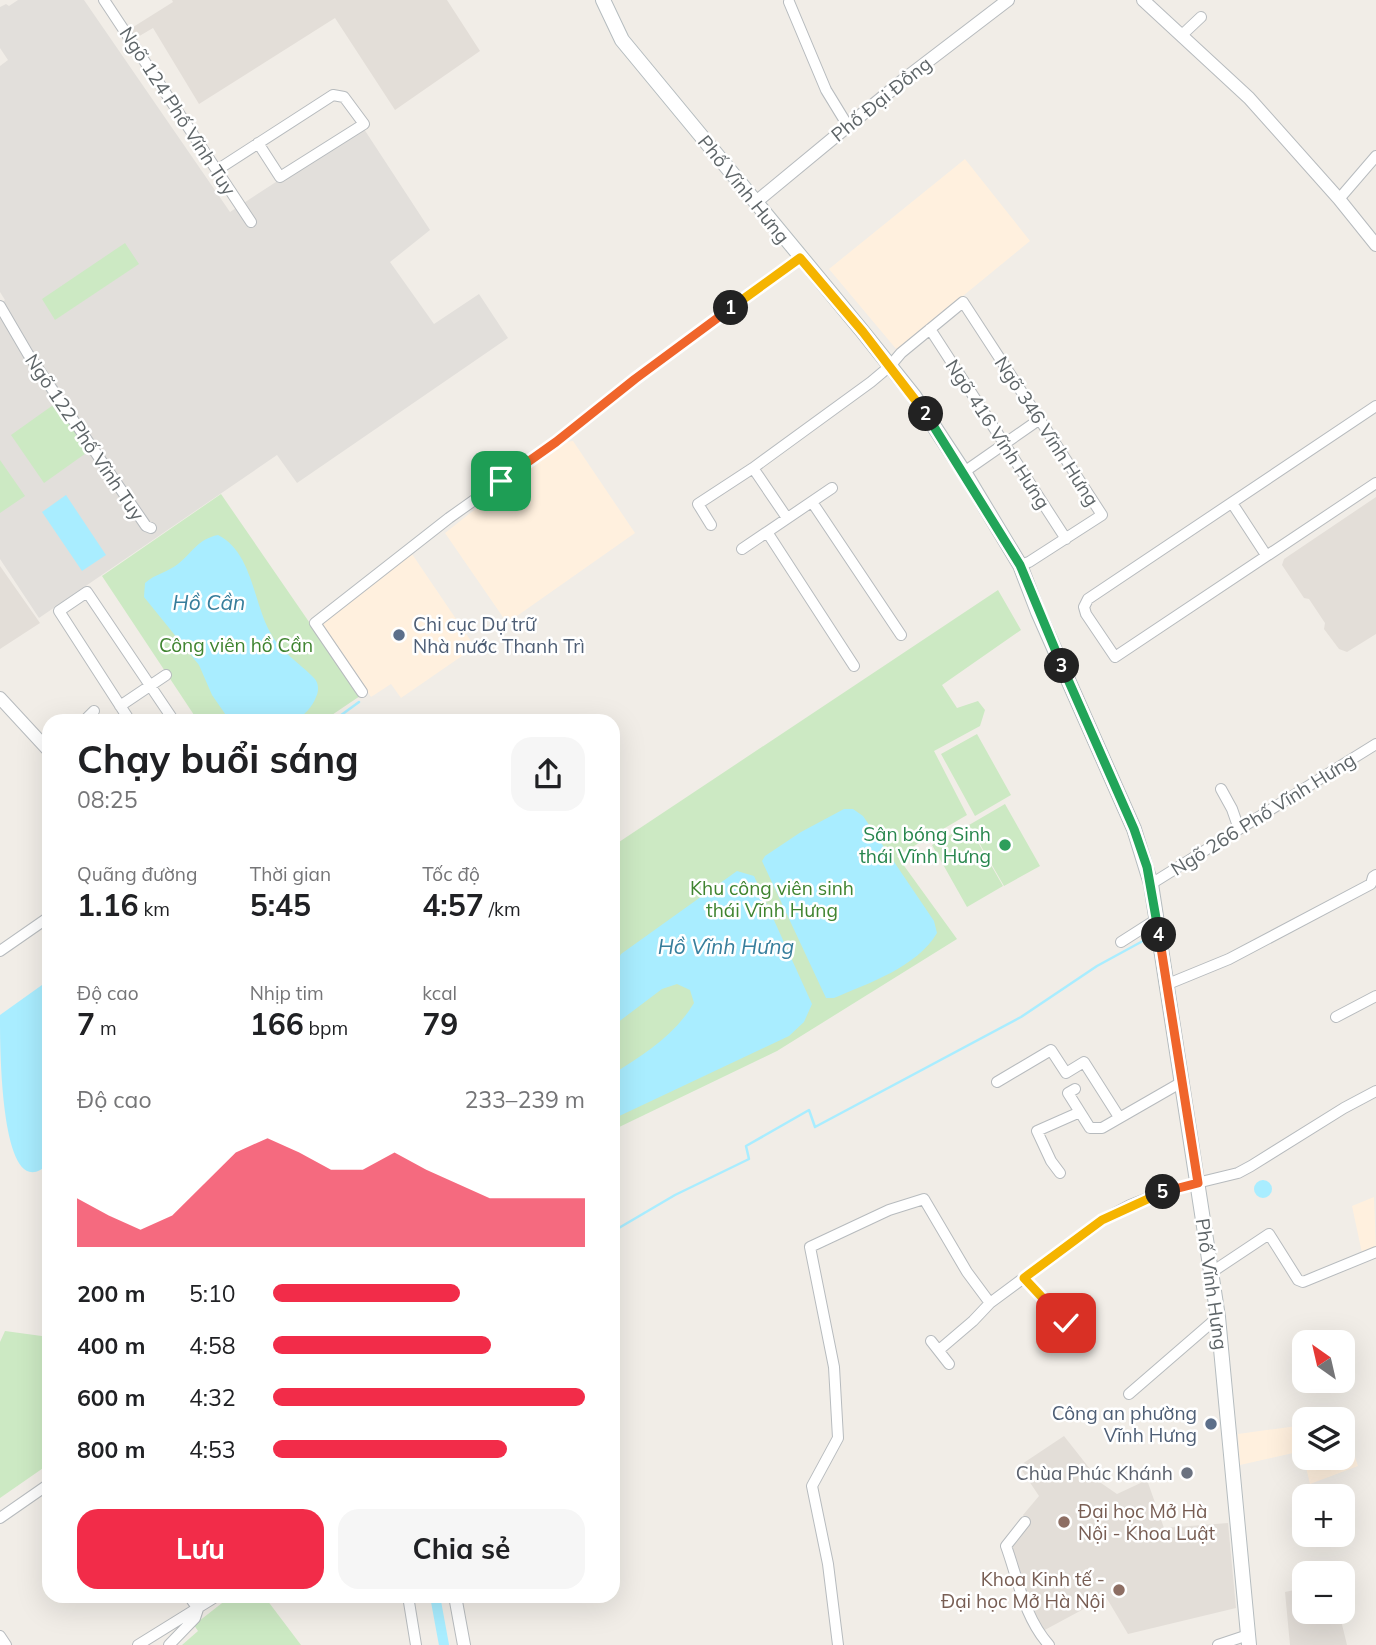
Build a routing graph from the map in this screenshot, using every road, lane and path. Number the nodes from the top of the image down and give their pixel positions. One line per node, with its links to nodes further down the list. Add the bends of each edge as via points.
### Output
1 (104, 0): 11 (street, Ngõ 124 Phố Vĩnh Tuy)
2 (603, 0): 13 (main road, Phố Vĩnh Hưng, via 622,40)
3 (1008, 0): 8 (street, Phố Đại Đồng)
4 (1143, 0): 7 (street)
5 (789, 2): 8 (street, via 826,90)
6 (1201, 17): 7 (street)
7 (1182, 34): 12 (street, via 1249,98)
8 (848, 127): 13 (street, Phố Đại Đồng)
9 (258, 143): 9 (street, via 280,177 364,124 344,97 333,95); 11 (street)
10 (1376, 156): 12 (street)
11 (217, 170): 14 (street, Ngõ 124 Phố Vĩnh Tuy)
12 (1339, 199): 15 (street)
13 (756, 202): 16 (main road, Phố Vĩnh Hưng)
14 (251, 222)
15 (1376, 245)
16 (800, 258): 19 (main road, Phố Vĩnh Hưng); 41 (street, via 315,623)
17 (0, 306): 31 (street, Ngõ 122 Phố Vĩnh Tuy, via 65,409)
18 (930, 329): 19 (street); 21 (street, Ngõ 346 Vĩnh Hưng, via 963,302); 22 (street, Ngõ 416 Vĩnh Hưng)
19 (890, 366): 23 (street); 24 (main road, Phố Vĩnh Hưng)
20 (1376, 405): 28 (street)
21 (1040, 419): 22 (street); 33 (street, Ngõ 346 Vĩnh Hưng, via 1102,514)
22 (1005, 444): 24 (street); 33 (street, Ngõ 416 Vĩnh Hưng)
23 (753, 468): 29 (street); 30 (street, via 698,504)
24 (964, 472): 36 (main road, Phố Vĩnh Hưng)
25 (1376, 483): 35 (street)
26 (832, 488): 27 (street)
27 (812, 502): 29 (street); 37 (street)
28 (1232, 503): 35 (street); 35 (street, via 1088,599 1086,614 1115,657)
29 (787, 518): 32 (street)
30 (711, 525)
31 (151, 528)
32 (767, 532): 34 (street); 38 (street)
33 (1066, 539): 36 (street, Ngõ 346 Vĩnh Hưng)
34 (742, 549)
35 (1266, 555)
36 (1020, 565): 53 (main road, Phố Vĩnh Hưng, via 1134,829)
37 (901, 635)
38 (854, 666)
39 (166, 675): 40 (street)
40 (150, 685): 43 (street); 43 (street, via 87,592 58,611); 47 (street)
41 (362, 692)
42 (0, 698): 48 (street)
43 (120, 706): 46 (street)
44 (94, 711): 45 (street)
45 (91, 714)
46 (125, 714)
47 (169, 714)
48 (42, 743)
49 (1376, 744): 51 (street, Ngõ 266 Phố Vĩnh Hưng)
50 (1221, 789): 51 (street)
51 (1239, 830): 53 (street, Ngõ 266 Phố Vĩnh Hưng)
52 (1376, 875): 58 (street, via 1371,884 1229,959)
53 (1151, 884): 54 (main road, Phố Vĩnh Hưng)
54 (1157, 919): 56 (street); 58 (main road, Phố Vĩnh Hưng)
55 (42, 922): 57 (street)
56 (1121, 942)
57 (0, 951)
58 (1168, 984): 62 (main road, Phố Vĩnh Hưng)
59 (1376, 996): 60 (street)
60 (1336, 1017)
61 (997, 1082): 66 (street, via 1051,1050 1066,1073 1084,1062)
62 (1182, 1082): 66 (street); 68 (main road, Phố Vĩnh Hưng)
63 (1075, 1089): 65 (street, via 1068,1093)
64 (1376, 1091): 68 (street, via 1251,1167)
65 (1080, 1112): 66 (street, via 1090,1128 1102,1128); 67 (street, via 1037,1131)
66 (1119, 1117)
67 (1060, 1173)
68 (1198, 1183): 70 (main road, Phố Vĩnh Hưng); 71 (street, via 1168,1190 1102,1220)
69 (1376, 1252): 70 (street, via 1303,1282 1269,1234)
70 (1212, 1272): 73 (main road, Phố Vĩnh Hưng)
71 (1024, 1278): 72 (street); 74 (street)
72 (990, 1303): 75 (street, via 935,1346); 92 (street, via 924,1199 810,1247 834,1367 838,1438 812,1486)
73 (1218, 1317): 76 (street); 86 (main road, Phố Vĩnh Hưng)
74 (1066, 1323)
75 (949, 1364)
76 (1129, 1394)
77 (42, 1489): 78 (street)
78 (0, 1518)
79 (1026, 1522): 93 (street, via 1006,1546 1017,1586)
80 (194, 1603): 84 (street)
81 (207, 1603): 84 (street)
82 (409, 1603): 90 (street)
83 (456, 1603): 91 (street)
84 (198, 1609): 88 (street); 89 (street)
85 (0, 1636): 87 (street)
86 (1249, 1640): 94 (street)
87 (6, 1645)
88 (138, 1645)
89 (169, 1645)
90 (416, 1645)
91 (464, 1645)
92 (838, 1645)
93 (1049, 1645)
94 (1218, 1645)

